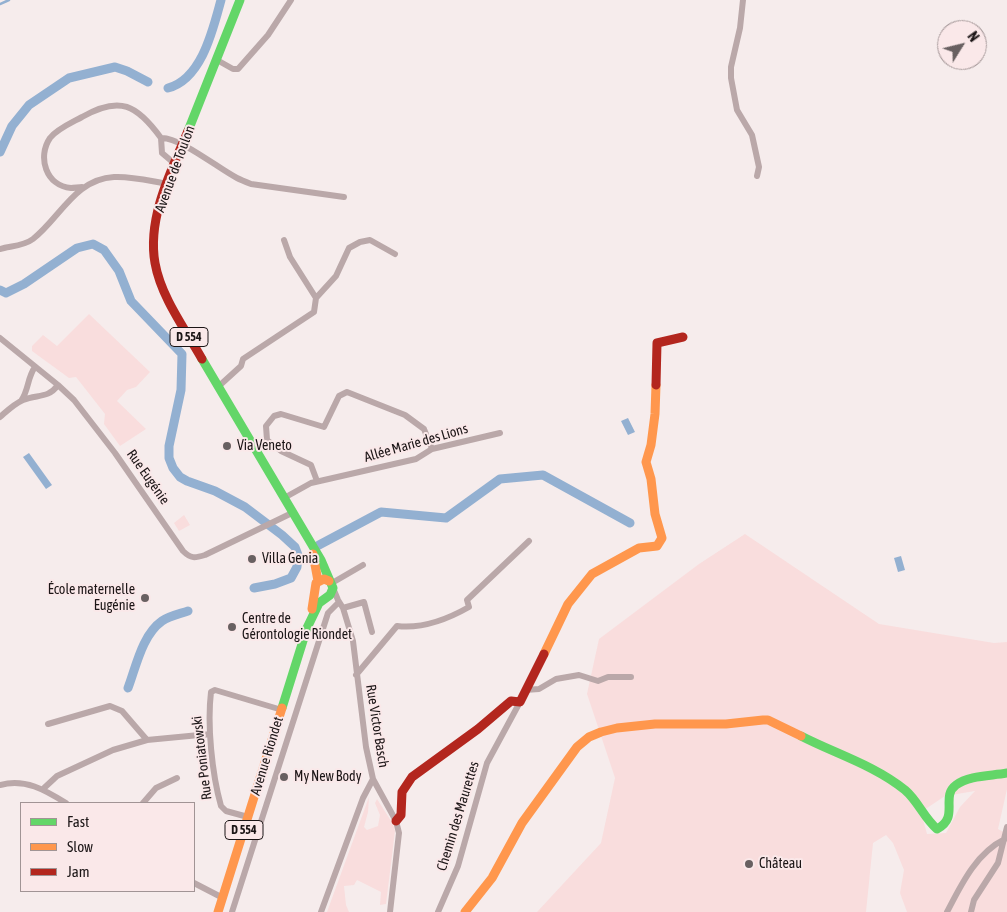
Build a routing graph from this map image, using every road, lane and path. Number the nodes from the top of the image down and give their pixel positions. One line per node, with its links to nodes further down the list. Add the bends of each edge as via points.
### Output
1 (240, 0): 4 (street, Avenue de Toulon / D 554)
2 (291, 0): 4 (street, via 268,35 238,69)
3 (743, 0): 8 (street, via 731,78 737,110 752,135 759,167)
4 (217, 60): 6 (street, Avenue de Toulon / D 554)
5 (161, 138): 6 (street); 7 (street, via 162,153); 10 (street, via 148,120 125,106 106,105 60,129 50,139 43,156 45,168 60,184 70,188)
6 (183, 145): 7 (street, Avenue de Toulon / D 554); 11 (street, via 251,184)
7 (175, 164): 9 (street, Avenue de Toulon / D 554)
8 (757, 176)
9 (168, 184): 10 (street, via 113,177); 20 (street, Avenue de Toulon / D 554, via 157,214 154,262 164,291)
10 (82, 187): 13 (street, via 32,240)
11 (344, 196)
12 (284, 240): 15 (street, via 290,257)
13 (0, 249)
14 (395, 254): 15 (street, via 370,240 348,248 336,276)
15 (316, 298): 20 (street, via 314,312 243,359 241,366)
16 (683, 337): 40 (street, via 657,343 655,414 646,462 662,538 657,546 639,548 592,574 568,604)
17 (0, 338): 18 (street, Rue Eugénie)
18 (35, 367): 19 (street, Rue Eugénie); 21 (street)
19 (58, 385): 22 (street, via 54,391); 29 (street, Rue Eugénie, via 97,429 190,557 204,555)
20 (219, 386): 28 (street, Avenue de Toulon / D 554)
21 (28, 387): 22 (street); 23 (street)
22 (36, 397): 23 (street)
23 (21, 401): 24 (street)
24 (0, 417)
25 (500, 434): 26 (street, Allée Marie des Lions)
26 (432, 449): 27 (street, Allée Marie des Lions, via 416,459); 27 (street, via 424,429 405,415 347,392 339,396 324,427 281,414 274,416 266,426 267,440 281,451 311,465)
27 (317, 481): 28 (street, Allée Marie des Lions)
28 (284, 498): 29 (street, Avenue de Toulon / D 554)
29 (292, 513): 31 (street, Avenue de Toulon / D 554)
30 (529, 541): 38 (street, via 468,600 469,607 422,625 397,626)
31 (311, 545): 33 (street, Avenue de Toulon / D 554); 34 (street, Avenue de Toulon / D 554, via 321,560)
32 (362, 565): 34 (street)
33 (317, 585): 34 (street, via 324,579); 34 (street, via 319,596); 36 (street, Avenue Riondet / D 554)
34 (330, 589): 35 (street); 36 (street, Avenue Riondet / D 554, via 316,607)
35 (340, 604): 37 (street, via 364,602); 38 (street, Rue Victor Basch, via 353,641); 60 (street, via 328,614)
36 (308, 628): 42 (street, Avenue Riondet / D 554)
37 (372, 632)
38 (356, 675): 48 (street, Rue Victor Basch)
39 (631, 678): 40 (street, via 608,677 598,681 579,675 556,679 539,689)
40 (524, 690): 41 (street)
41 (520, 702): 54 (street, via 511,701 412,777 402,792 400,815); 63 (street, Chemin des Maurettes, via 486,763 458,866)
42 (282, 710): 44 (street, Rue Poniatowski, via 214,690 211,692); 53 (street, Avenue Riondet / D 554)
43 (48, 724): 45 (street, via 110,706 122,711)
44 (210, 734): 45 (street); 53 (street, Rue Poniatowski, via 221,806 226,811)
45 (148, 740): 50 (street, via 114,750 57,776)
46 (1007, 773): 64 (street, via 956,786 951,792 948,820 937,828 907,792 889,778 768,720 636,726 602,732 577,747 522,823 492,878)
47 (177, 778): 52 (street, via 156,788)
48 (373, 779): 54 (street, Rue Victor Basch); 61 (street)
49 (0, 786): 50 (street, via 20,782)
50 (43, 789): 51 (street)
51 (64, 802)
52 (144, 802)
53 (248, 817): 58 (street, Avenue Riondet / D 554)
54 (396, 821): 62 (street, Rue Victor Basch, via 398,833)
55 (1007, 826): 56 (street)
56 (1005, 839): 65 (street, via 995,844 965,877); 66 (street, via 998,863 974,900)
57 (195, 883): 58 (street)
58 (223, 898): 59 (street, Avenue Riondet / D 554)
59 (218, 912)
60 (232, 912)
61 (321, 912)
62 (390, 912)
63 (438, 912)
64 (464, 912)
65 (947, 912)
66 (971, 912)

